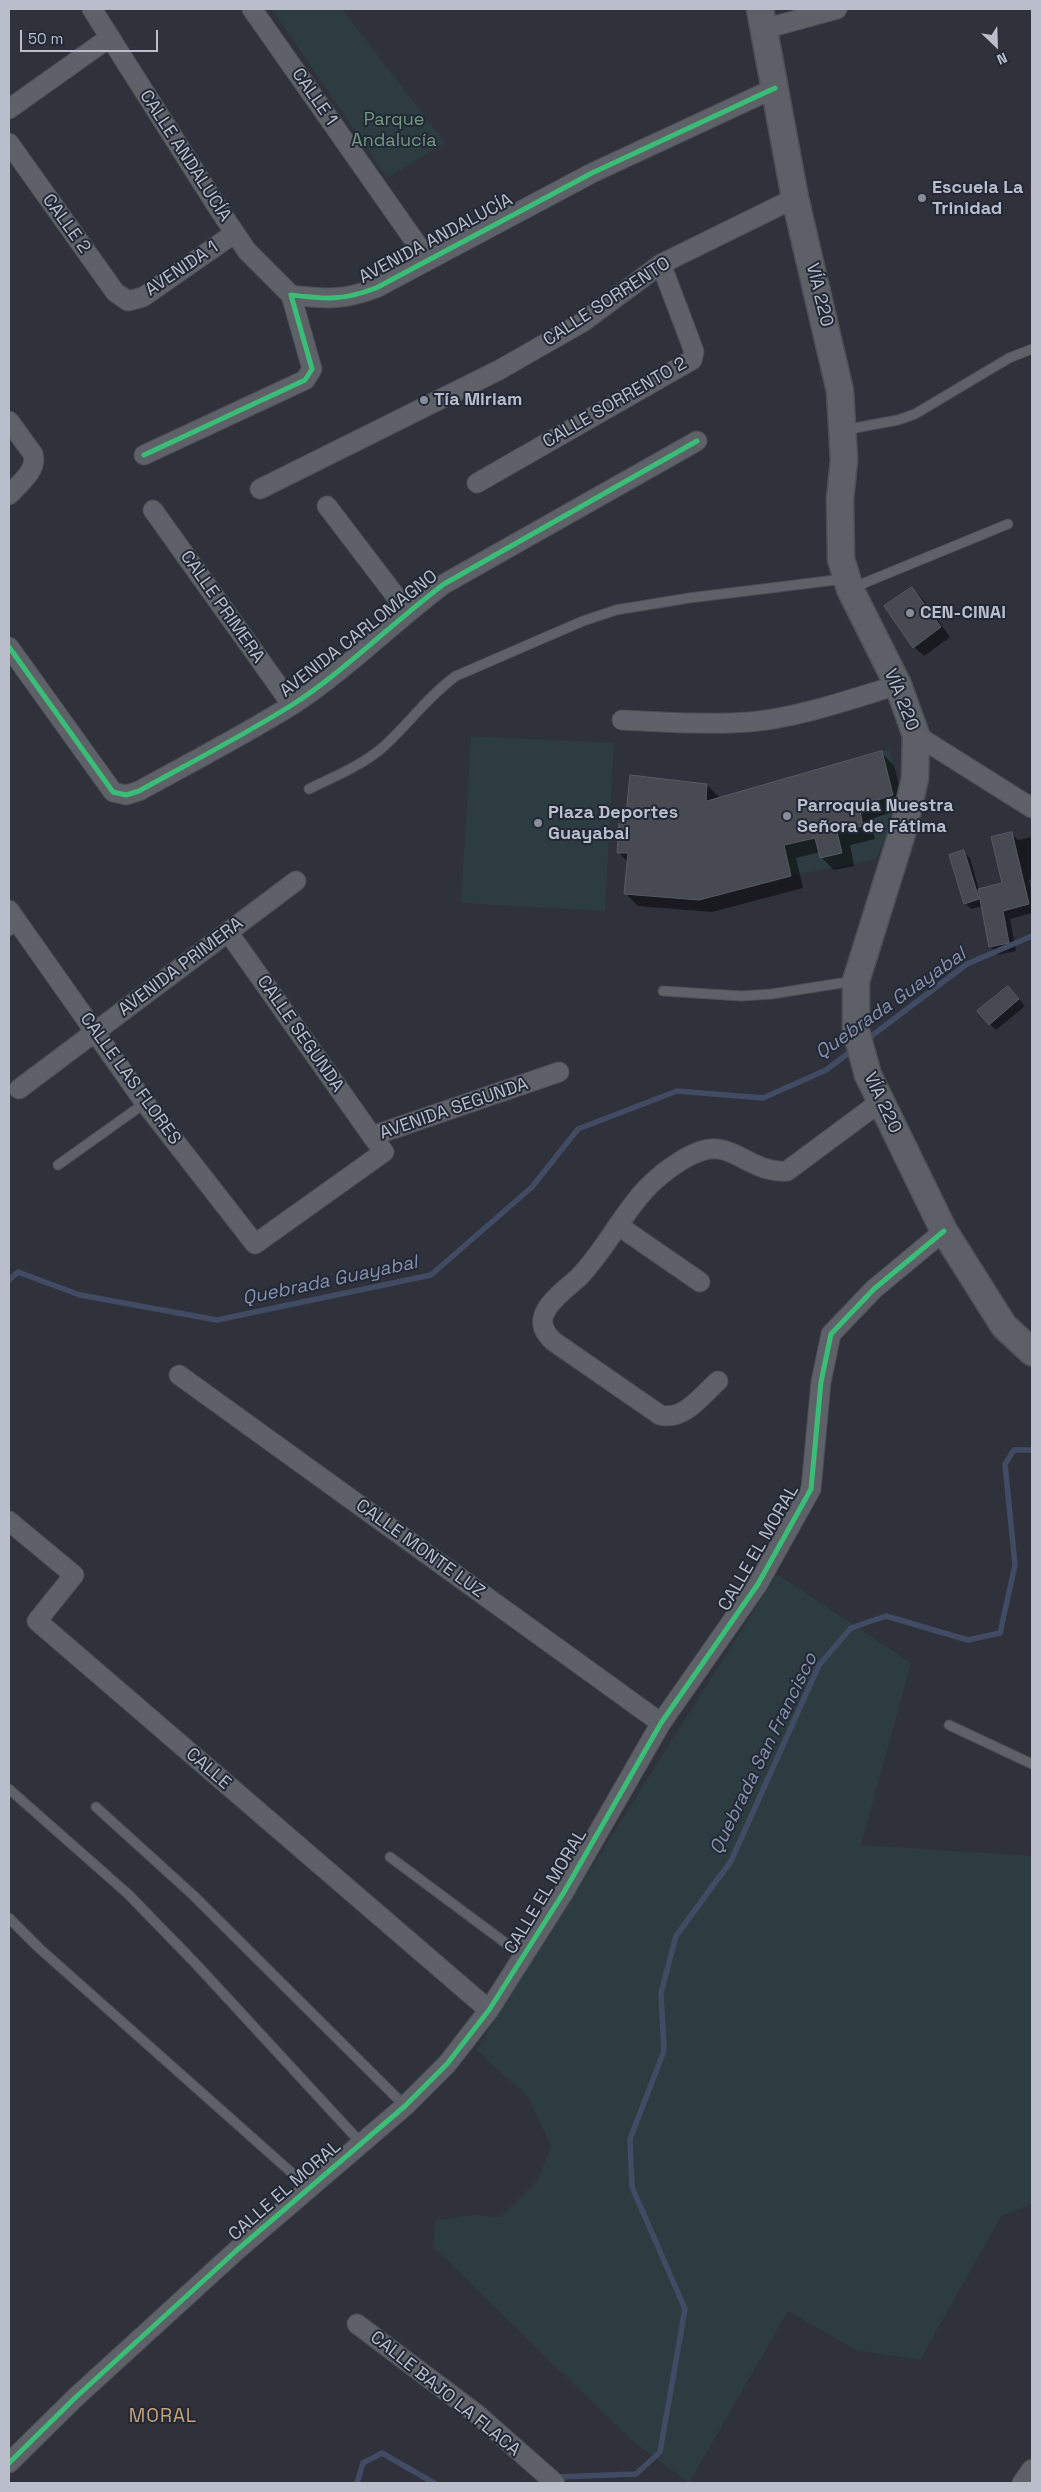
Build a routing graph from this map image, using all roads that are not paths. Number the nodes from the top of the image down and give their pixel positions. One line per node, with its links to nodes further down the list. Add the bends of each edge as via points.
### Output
1 (92, 9): 5 (street, CALLE ANDALUCÍA)
2 (252, 9): 11 (street, CALLE 1)
3 (837, 9): 4 (street)
4 (762, 19): 6 (main road, VÍA 220)
5 (109, 38): 7 (street); 10 (street, CALLE ANDALUCÍA)
6 (775, 88): 9 (main road, VÍA 220); 11 (street, AVENIDA ANDALUCÍA, via 592,173)
7 (9, 109)
8 (9, 143): 14 (street, CALLE 2, via 115,292)
9 (795, 198): 12 (street, CALLE SORRENTO); 17 (main road, VÍA 220, via 840,391)
10 (235, 233): 13 (street, CALLE ANDALUCÍA, via 247,251); 14 (street, AVENIDA 1, via 143,297)
11 (428, 260): 13 (street, AVENIDA ANDALUCÍA, via 353,297 329,300)
12 (661, 264): 20 (street, CALLE SORRENTO 2, via 694,352 692,360); 21 (street, CALLE SORRENTO, via 583,322 499,370)
13 (291, 295): 19 (street, via 310,356 312,369 305,380)
14 (128, 301)
15 (1032, 350): 17 (lane, via 1009,358 915,414)
16 (9, 421): 22 (street, via 35,460 34,467)
17 (843, 430): 26 (main road, VÍA 220, via 841,559)
18 (697, 441): 27 (street, AVENIDA CARLOMAGNO, via 444,584)
19 (144, 455)
20 (477, 483)
21 (260, 489)
22 (9, 495)
23 (327, 506): 27 (street)
24 (152, 510): 30 (street, CALLE PRIMERA)
25 (1008, 524): 26 (lane)
26 (848, 584): 29 (main road, VÍA 220); 33 (lane, via 689,598 616,610 584,621 456,676 443,685 381,749 347,771)
27 (408, 612): 30 (street, AVENIDA CARLOMAGNO, via 341,670)
28 (9, 647): 30 (street, AVENIDA CARLOMAGNO, via 113,792 126,795 139,791)
29 (898, 685): 31 (street, via 814,709 751,722 698,724); 32 (main road, VÍA 220)
30 (292, 705)
31 (622, 720)
32 (916, 735): 34 (street); 38 (main road, VÍA 220, via 915,778 904,827)
33 (309, 789)
34 (1032, 808)
35 (296, 881): 37 (street, AVENIDA PRIMERA)
36 (12, 922): 40 (street, CALLE LAS FLORES)
37 (228, 932): 40 (street, AVENIDA PRIMERA); 45 (street, CALLE SEGUNDA)
38 (856, 980): 39 (lane, via 741,996); 44 (main road, VÍA 220, via 856,1031 868,1075)
39 (663, 990)
40 (94, 1032): 42 (street, AVENIDA PRIMERA); 43 (street, CALLE LAS FLORES)
41 (559, 1072): 45 (street, AVENIDA SEGUNDA)
42 (19, 1089)
43 (144, 1102): 46 (lane); 49 (street, CALLE LAS FLORES)
44 (880, 1102): 47 (street, via 787,1170 775,1172 756,1166 728,1150 716,1148 696,1153 668,1170 645,1190); 48 (main road, VÍA 220)
45 (372, 1136): 49 (street, AVENIDA SEGUNDA, via 384,1152)
46 (58, 1165)
47 (619, 1226): 50 (street); 53 (street, via 587,1269 548,1308 543,1318 544,1332 553,1342 660,1415 682,1414)
48 (944, 1231): 51 (main road, VÍA 220, via 1004,1326); 55 (street, CALLE EL MORAL, via 874,1289 831,1334 820,1382 811,1489 758,1584)
49 (255, 1244)
50 (700, 1282)
51 (1032, 1352)
52 (180, 1375): 55 (street, CALLE MONTE LUZ)
53 (718, 1381)
54 (9, 1521): 63 (street, CALLE, via 74,1575 37,1621)
55 (661, 1723): 62 (street, CALLE EL MORAL, via 564,1892)
56 (949, 1724): 57 (lane)
57 (1032, 1764)
58 (9, 1789): 65 (lane, via 135,1901)
59 (96, 1807): 64 (lane, via 193,1894)
60 (390, 1857): 62 (lane)
61 (9, 1918): 66 (lane)
62 (523, 1956): 63 (street, CALLE EL MORAL)
63 (489, 2010): 64 (street, CALLE EL MORAL, via 447,2064)
64 (405, 2106): 65 (street, CALLE EL MORAL)
65 (361, 2143): 66 (street, CALLE EL MORAL)
66 (310, 2189): 68 (street, CALLE EL MORAL, via 237,2250)
67 (357, 2324): 70 (street, CALLE BAJO LA FLACA, via 478,2416)
68 (9, 2463)
69 (1032, 2469): 71 (street)
70 (555, 2483)
71 (1022, 2483)

